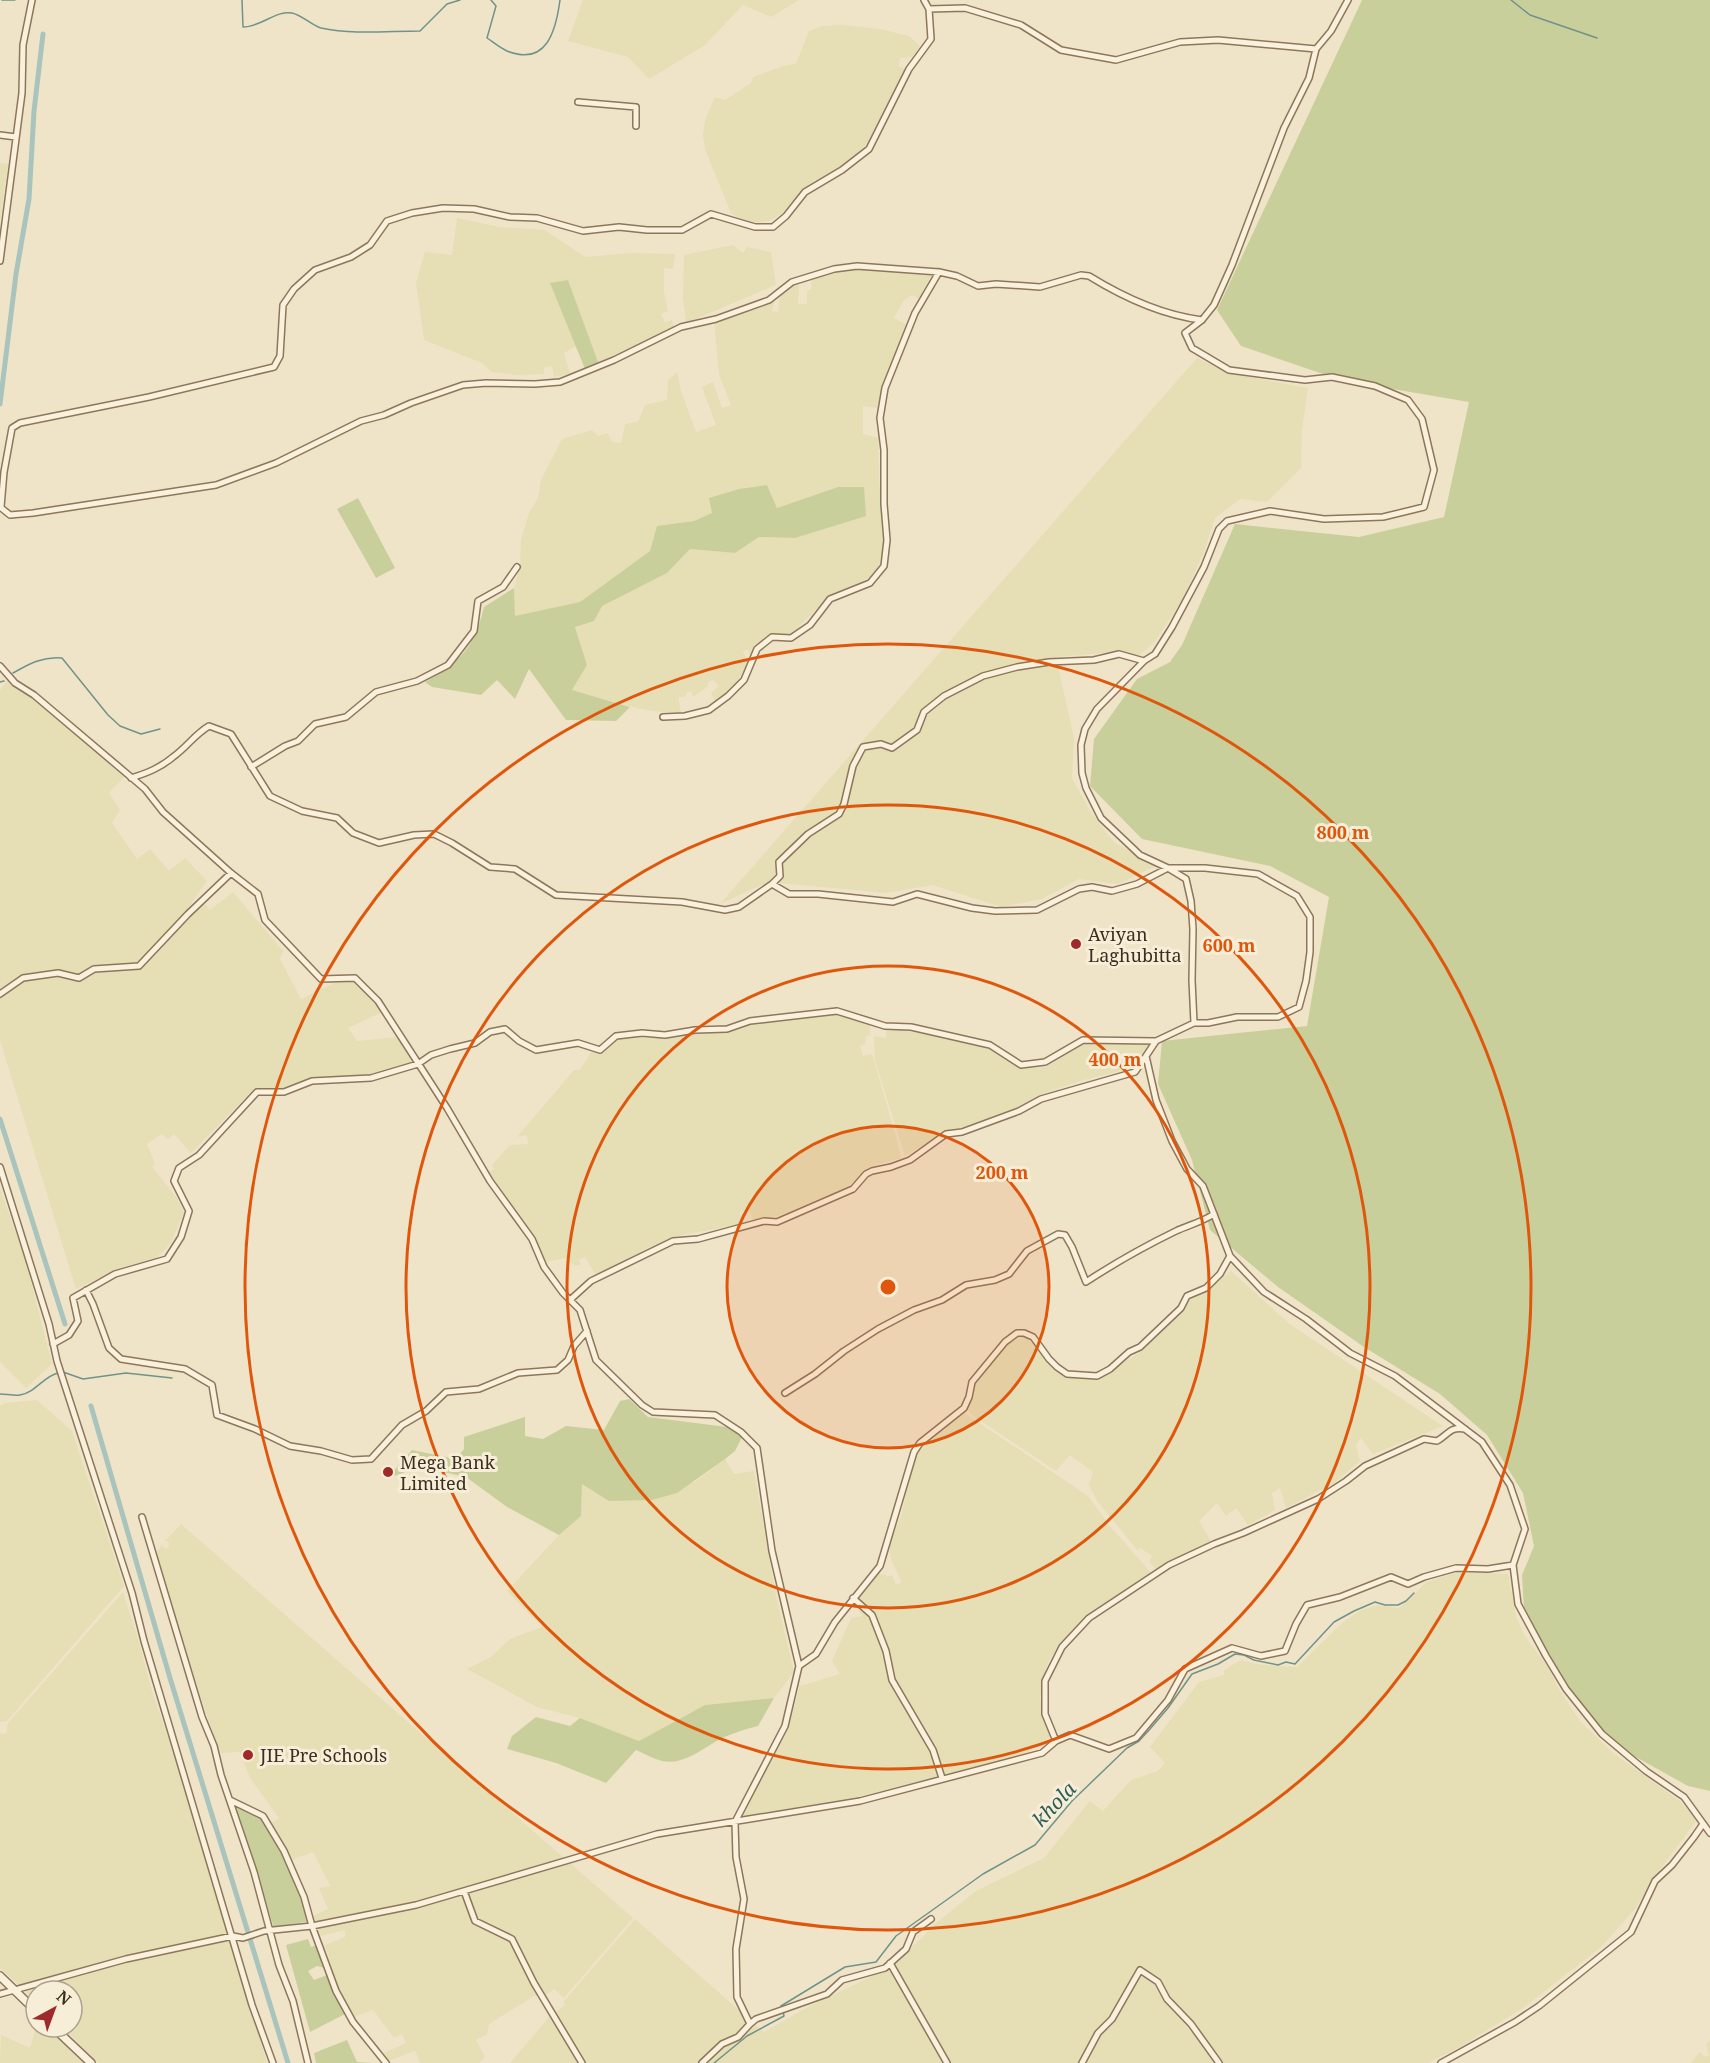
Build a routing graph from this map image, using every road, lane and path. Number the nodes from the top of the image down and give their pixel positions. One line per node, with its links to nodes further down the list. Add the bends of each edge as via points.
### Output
1 (924, 0): 4 (street)
2 (1348, 0): 5 (street)
3 (31, 3): 9 (street, via 23,45)
4 (929, 9): 5 (street, via 964,8 1021,25 1061,50 1116,60 1180,42 1218,40); 13 (street, via 931,39 909,69 869,148 805,192 774,227 755,227 711,214 682,230 619,227 583,231 537,218 443,208 387,221 370,245 351,257 315,270 294,289 283,305 280,356 274,367 20,423 12,428)
5 (1316, 49): 12 (street, via 1309,78 1284,128 1232,265)
6 (578, 102): 7 (street, via 636,107)
7 (636, 126)
8 (0, 135): 9 (street)
9 (16, 137): 10 (street)
10 (0, 261)
11 (939, 272): 12 (street, via 978,285 1040,287 1089,276 1139,303); 13 (street, via 857,266 817,273 792,282 769,300 681,327 578,376 535,384 463,385 361,421 276,463 216,485 33,513 10,515); 17 (street, via 915,313 885,388 880,418 887,540 884,566 870,583 830,599 810,625 792,638 772,638 757,649 744,680 709,710)
12 (1202, 320): 15 (street, via 1185,333 1192,348 1229,370 1305,380 1332,376 1375,386 1408,400 1422,419 1434,470 1424,507 1414,510 1383,517 1324,519 1270,511 1227,520 1219,529 1172,627 1155,654)
13 (1, 507)
14 (517, 567): 18 (street, via 503,587 478,601 474,631 448,665 417,681 376,692 346,717 315,724 298,741)
15 (1144, 661): 20 (street, via 1097,709 1085,729 1082,773 1101,818 1140,855); 22 (street, via 1119,654 1017,667 983,676 945,696 924,712 917,730 892,747 863,747 853,766 839,814 808,834 779,862 780,876)
16 (0, 666): 19 (street, via 15,683)
17 (663, 717)
18 (251, 767): 19 (street, via 231,734 209,726 152,772); 22 (street, via 270,796 302,812 337,818 353,833 379,843 434,834 490,867 515,869 556,895 682,902 724,910 739,907)
19 (131, 778): 21 (street)
20 (1168, 868): 22 (street, via 1137,884 1112,891 1079,889 1036,910 972,908 917,894 893,902 789,894); 24 (street, via 1186,879 1191,901); 24 (street, via 1258,874 1297,896 1310,917 1307,971 1299,1007 1278,1017)
21 (231, 873): 23 (street, via 138,966 94,969 79,978 58,973 23,978); 27 (street, via 258,894 265,920 321,979 355,978 378,1000)
22 (772, 884)
23 (0, 994)
24 (1194, 1023): 25 (street)
25 (1156, 1041): 26 (street); 27 (street, via 1083,1040 1044,1062 1021,1065 990,1045 911,1027 885,1026 837,1011 750,1021 727,1029 616,1036 600,1050 578,1043 536,1050 505,1029 490,1032 476,1043 431,1055)
26 (1146, 1056): 29 (street, via 1156,1100 1172,1141 1187,1169 1203,1186); 32 (street, via 1135,1072 1041,1099 962,1132 946,1134 910,1160 872,1171 853,1189 777,1222 764,1221 698,1239 673,1241 591,1281)
27 (418, 1064): 31 (street, via 371,1078 312,1081 284,1092 257,1092 199,1155 178,1168 174,1181 189,1211 182,1237 167,1259 115,1274); 32 (street, via 490,1181 532,1239 543,1267)
28 (0, 1167): 34 (street)
29 (1214, 1214): 30 (street); 35 (street, via 1139,1250 1086,1282 1072,1247 1065,1235 1058,1234 1027,1251 1009,1274 966,1285 878,1329)
30 (1230, 1256): 36 (street, via 1264,1292 1350,1353 1395,1376); 39 (street, via 1206,1288 1187,1296 1181,1308 1140,1347 1097,1376 1067,1374 1049,1359 1033,1337 1024,1333 1005,1342 972,1382 964,1408 914,1452 880,1566)
31 (86, 1290): 33 (street, via 109,1348 120,1359 185,1369 212,1385 217,1415 290,1446 351,1460 371,1459 402,1425 426,1411 446,1392 479,1389 518,1374 557,1370); 34 (street, via 73,1298 78,1321 69,1335)
32 (570, 1300): 33 (street, via 580,1310)
33 (586, 1331): 40 (street, via 596,1360 642,1405 653,1412 715,1415 757,1448 772,1551)
34 (53, 1344): 51 (street, via 132,1593)
35 (785, 1393)
36 (1467, 1429): 38 (street, via 1482,1442 1510,1485 1525,1529); 41 (street, via 1452,1429 1437,1441 1424,1439 1365,1466 1318,1499 1169,1565 1089,1618 1062,1647 1045,1681 1045,1714)
37 (142, 1517): 43 (street)
38 (1513, 1565): 41 (street, via 1456,1568 1408,1584 1391,1577 1307,1605 1285,1651 1261,1656 1233,1648 1185,1669 1168,1700 1136,1738 1109,1749 1070,1735); 45 (street, via 1518,1604 1566,1689 1602,1734 1684,1797)
39 (853, 1598): 40 (street, via 816,1653); 42 (street, via 872,1615 892,1680 933,1750)
40 (800, 1666): 44 (street, via 785,1725)
41 (1056, 1741): 42 (street, via 1042,1753)
42 (942, 1778): 44 (street, via 860,1801)
43 (230, 1800): 49 (street, via 263,1816 284,1851); 50 (street)
44 (735, 1822): 47 (street, via 657,1834); 57 (street, via 736,1857 744,1899 736,1949 737,1997)
45 (1703, 1824): 46 (street); 68 (street, via 1655,1881 1631,1932 1539,2006)
46 (1710, 1833)
47 (464, 1891): 49 (street); 63 (street, via 475,1922 512,1939)
48 (931, 1919): 52 (street, via 914,1932 906,1949)
49 (312, 1926): 50 (street); 62 (street, via 347,2012)
50 (267, 1931): 51 (street, via 243,1938); 61 (street, via 293,2001)
51 (233, 1936): 54 (street); 60 (street)
52 (890, 1963): 57 (street, via 885,1968 842,1980 827,1994); 65 (street)
53 (0, 1976): 54 (street)
54 (13, 1989): 55 (street); 56 (street)
55 (0, 1994)
56 (24, 2000)
57 (750, 2024): 64 (street)
58 (66, 2039): 59 (street)
59 (91, 2063)
60 (273, 2063)
61 (308, 2063)
62 (386, 2063)
63 (582, 2063)
64 (702, 2063)
65 (947, 2063)
66 (1082, 2063): 67 (street, via 1140,1970 1158,1982 1167,1999)
67 (1219, 2063)
68 (1441, 2063)

